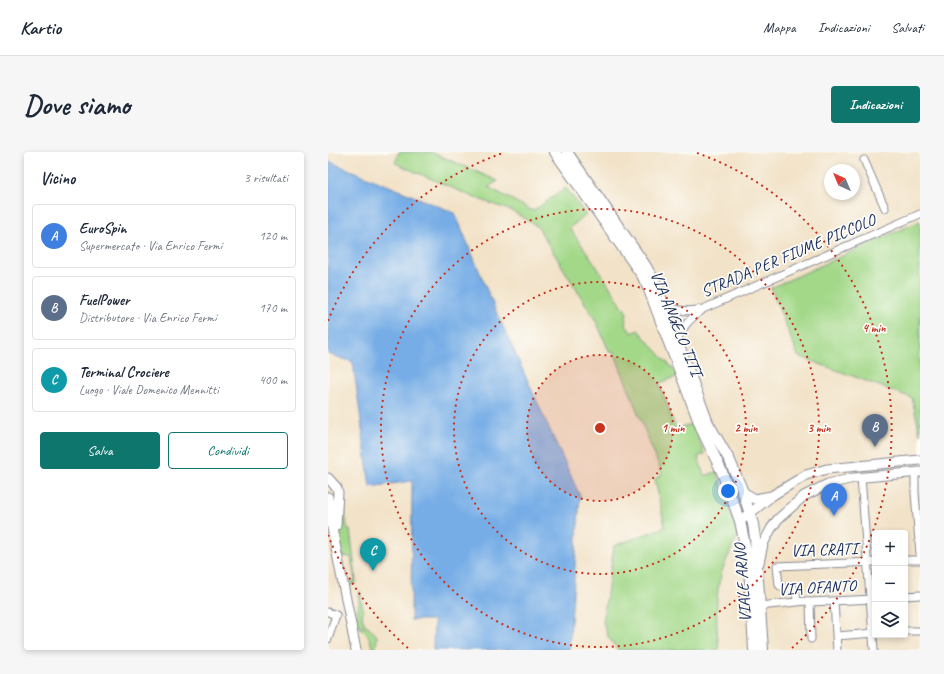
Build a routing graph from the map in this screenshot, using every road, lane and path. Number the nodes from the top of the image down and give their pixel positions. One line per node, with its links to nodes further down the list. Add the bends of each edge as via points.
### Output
1 (562, 154): 5 (main road, VIA ANGELO TITI, via 645,265); 17 (main road, VIA ANGELO TITI, via 644,280)
2 (864, 160): 3 (street)
3 (885, 208)
4 (920, 214): 6 (street, STRADA PER FIUME PICCOLO)
5 (665, 306): 6 (street, STRADA PER FIUME PICCOLO, via 687,312); 7 (main road, VIA ANGELO TITI)
6 (703, 309): 7 (street, via 684,326)
7 (678, 339): 13 (main road, VIA ANGELO TITI, via 708,422 730,461)
8 (920, 460): 14 (street, via 827,469 806,475)
9 (918, 473): 10 (street); 19 (street, via 915,493)
10 (861, 477): 22 (street); 23 (street, via 828,484 804,496 792,506 771,529 763,544)
11 (328, 478): 12 (street)
12 (334, 488): 15 (street, via 335,497); 18 (street)
13 (743, 492): 14 (street, via 754,499); 16 (main road, VIA ANGELO TITI)
14 (773, 495): 16 (street)
15 (328, 497): 18 (street)
16 (749, 514): 17 (street); 23 (main road, VIALE ARNO)
17 (740, 521): 40 (main road, VIALE ARNO, via 749,565)
18 (336, 547): 39 (street)
19 (920, 554)
20 (908, 560): 21 (street)
21 (920, 560)
22 (872, 562): 28 (street, VIA CRATI, via 776,566 779,585 794,589)
23 (758, 567): 30 (main road, VIALE ARNO)
24 (920, 595): 25 (street)
25 (908, 596)
26 (872, 599): 27 (street, VIA OFANTO)
27 (834, 601): 29 (street, VIA OFANTO); 35 (street)
28 (797, 602): 29 (street, VIA OFANTO); 30 (street, VIA OFANTO)
29 (810, 602): 38 (street)
30 (760, 606): 41 (main road, VIALE ARNO)
31 (328, 612): 37 (street, via 336,615)
32 (908, 631): 33 (street)
33 (920, 631)
34 (872, 633): 35 (street)
35 (836, 636): 42 (street)
36 (874, 638): 43 (street)
37 (328, 639)
38 (811, 639)
39 (356, 650)
40 (754, 650)
41 (763, 650)
42 (837, 650)
43 (874, 650)

